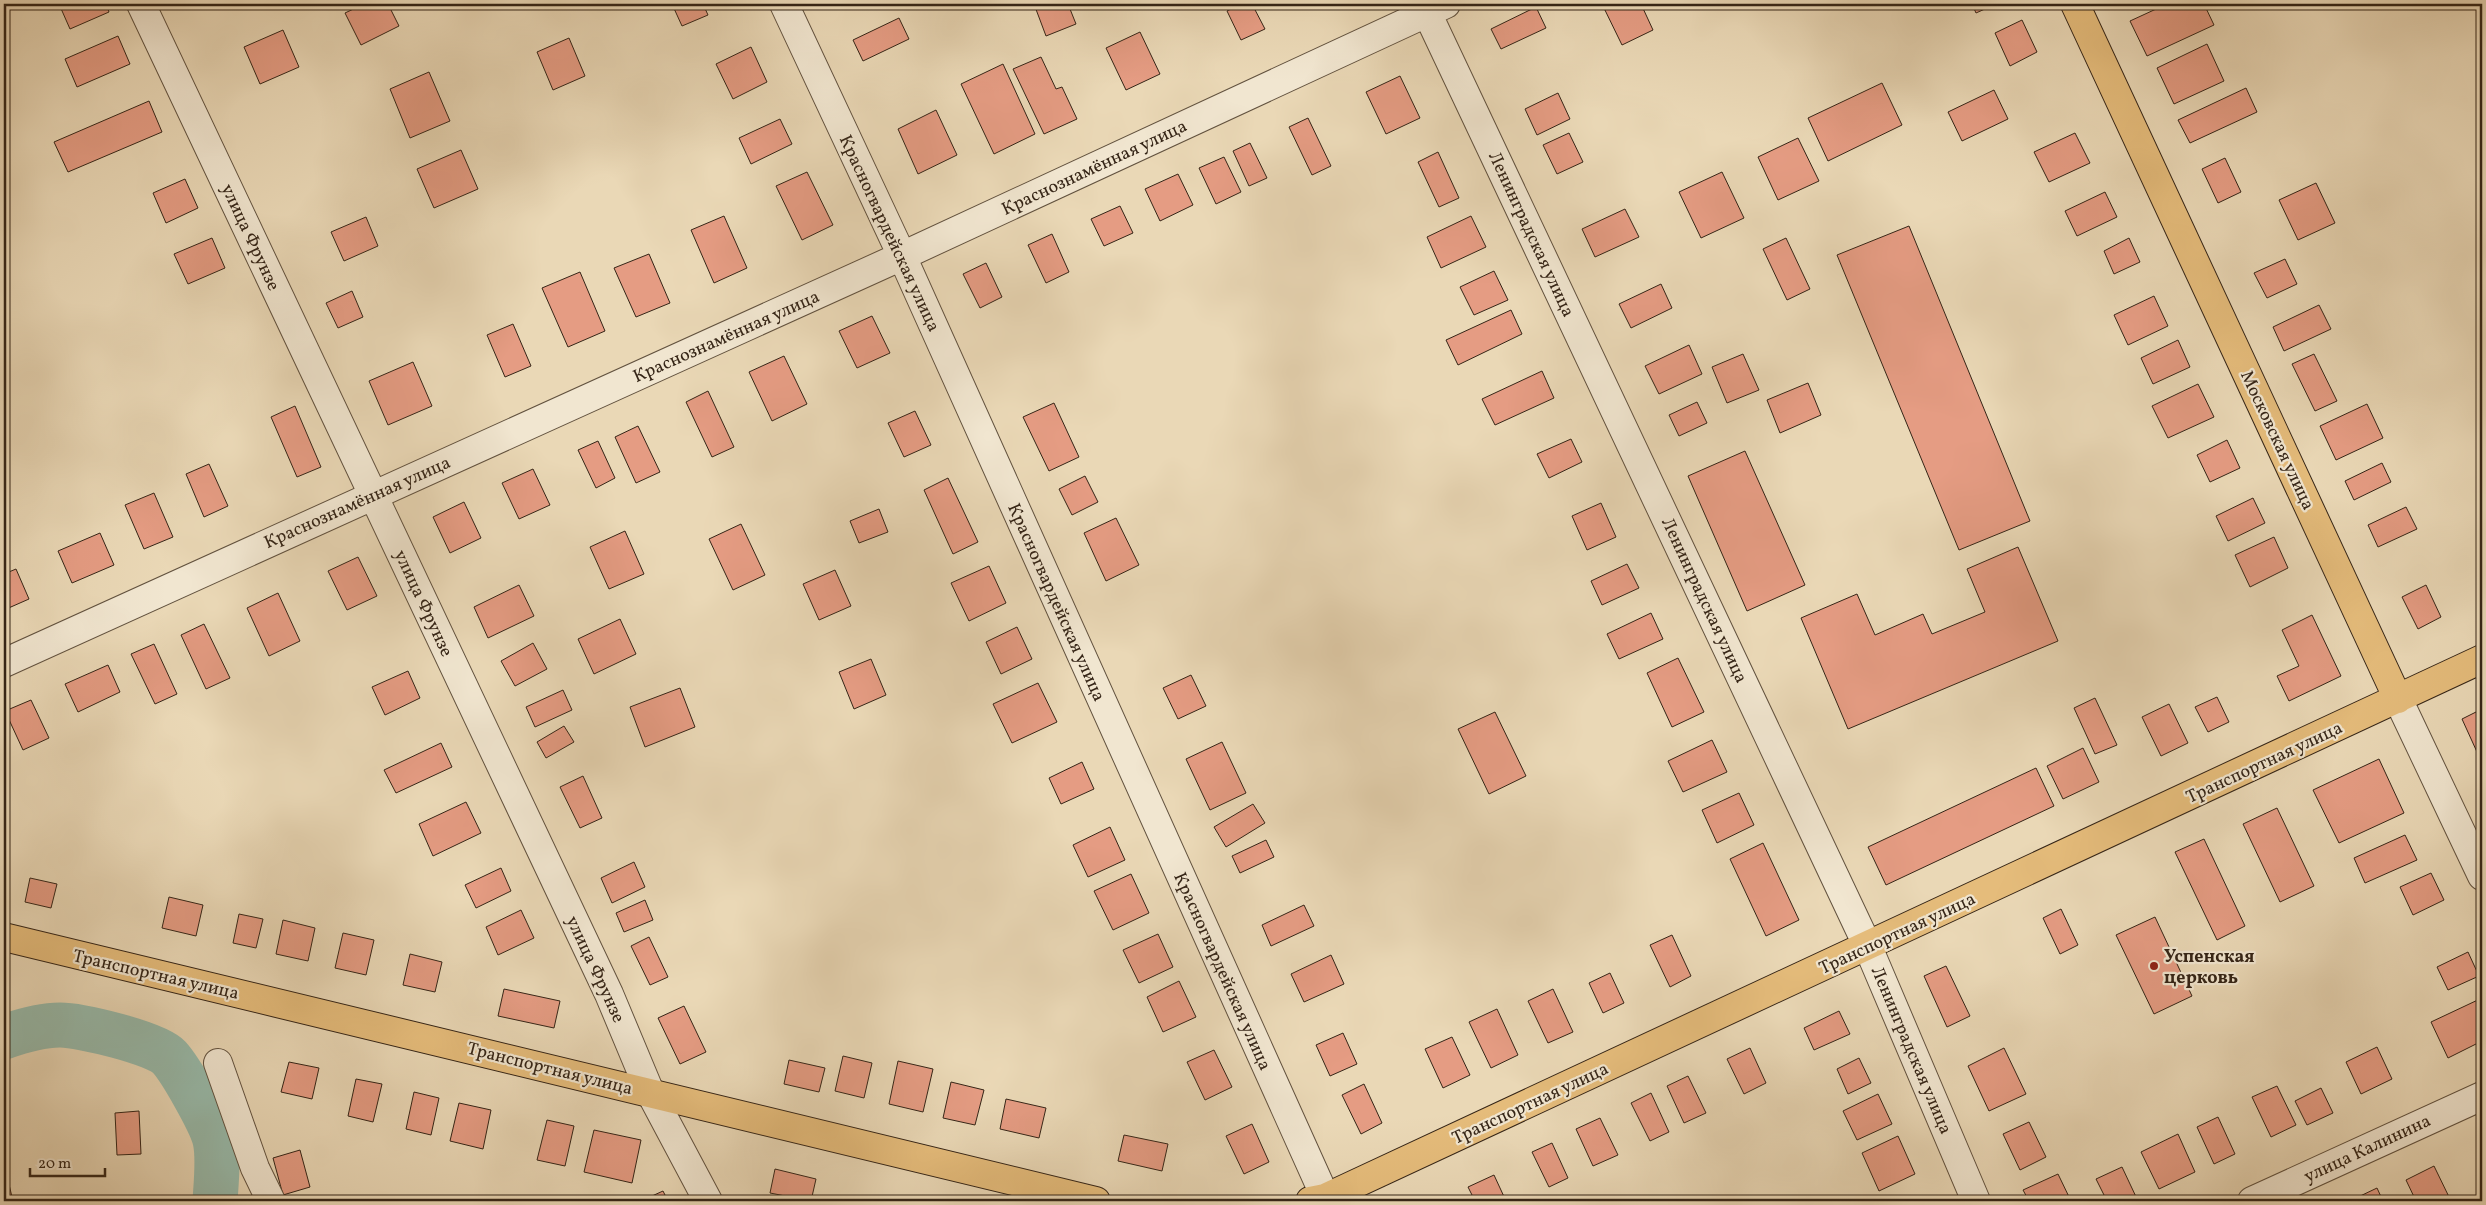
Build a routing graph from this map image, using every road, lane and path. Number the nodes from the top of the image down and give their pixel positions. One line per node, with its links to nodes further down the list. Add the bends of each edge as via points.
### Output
1 (141, 4): 6 (street, улица Фрунзе)
2 (784, 4): 5 (street, Красногвардейская улица)
3 (2074, 4): 9 (main road, Московская улица)
4 (1432, 7): 5 (street, Краснознамённая улица); 12 (street, Ленинградская улица)
5 (902, 256): 6 (street, Краснознамённая улица); 16 (street, Красногвардейская улица)
6 (372, 494): 8 (street, Краснознамённая улица); 14 (street, улица Фрунзе, via 609,994)
7 (2482, 659): 9 (main road, Транспортная улица)
8 (4, 663)
9 (2398, 699): 10 (street, Московская улица); 12 (main road, Транспортная улица)
10 (2482, 876)
11 (4, 937): 14 (main road, Транспортная улица)
12 (1868, 947): 16 (main road, Транспортная улица); 20 (street, Ленинградская улица)
13 (218, 1063): 17 (street, via 255,1168)
14 (650, 1092): 18 (street, улица Фрунзе); 19 (main road, Транспортная улица)
15 (2482, 1096): 21 (street, улица Калинина)
16 (1321, 1200)
17 (272, 1201)
18 (708, 1201)
19 (1096, 1201)
20 (1976, 1201)
21 (2252, 1201)

